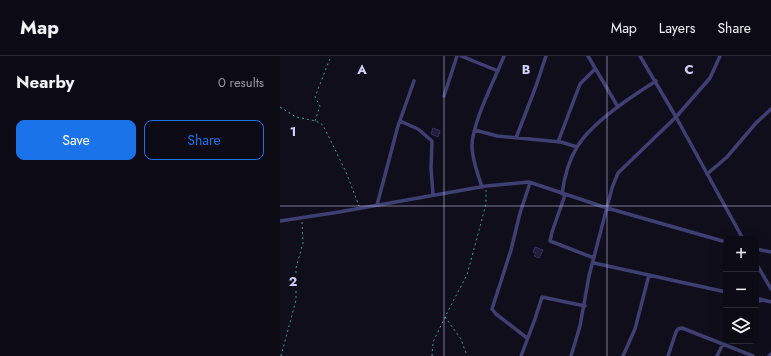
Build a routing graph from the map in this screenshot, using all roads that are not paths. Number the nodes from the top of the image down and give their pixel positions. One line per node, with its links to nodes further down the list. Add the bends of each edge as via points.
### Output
1 (457, 56): 12 (street)
2 (461, 56): 9 (street)
3 (504, 56): 9 (street)
4 (546, 56): 18 (street)
5 (588, 56): 8 (street)
6 (640, 56): 11 (street)
7 (720, 56): 15 (street, via 710,78)
8 (595, 69): 13 (street); 19 (street, via 580,84)
9 (498, 71): 17 (street)
10 (414, 81): 16 (street)
11 (656, 81): 13 (street); 15 (street)
12 (444, 96)
13 (618, 107): 20 (street)
14 (771, 109): 21 (street)
15 (676, 116): 21 (street); 27 (street, via 620,170)
16 (400, 121): 25 (street, via 418,129 432,141); 26 (street)
17 (475, 130): 18 (street); 23 (street, via 472,147 476,172)
18 (516, 138): 19 (street)
19 (558, 142): 20 (street)
20 (577, 146): 24 (street)
21 (707, 174): 29 (street)
22 (530, 183): 23 (street); 24 (street); 44 (street, via 492,309)
23 (484, 187): 25 (street)
24 (563, 195): 27 (street); 33 (street, via 550,241)
25 (433, 196): 26 (street)
26 (377, 205): 28 (street)
27 (607, 208): 30 (street); 33 (street)
28 (280, 221)
29 (741, 236)
30 (723, 241)
31 (759, 250): 32 (street)
32 (771, 252)
33 (594, 258): 34 (street)
34 (594, 263): 36 (street); 43 (street)
35 (759, 268): 37 (street)
36 (649, 274): 38 (street); 48 (street, via 634,329)
37 (771, 289)
38 (723, 291)
39 (759, 299): 40 (street)
40 (764, 300): 41 (street); 42 (street)
41 (759, 301)
42 (771, 302)
43 (584, 306): 44 (street, via 542,297); 47 (street)
44 (527, 338): 46 (street)
45 (723, 344): 49 (street, via 682,328 676,332); 50 (street); 51 (street)
46 (520, 356)
47 (571, 356)
48 (623, 356)
49 (668, 356)
50 (718, 356)
51 (753, 356)

